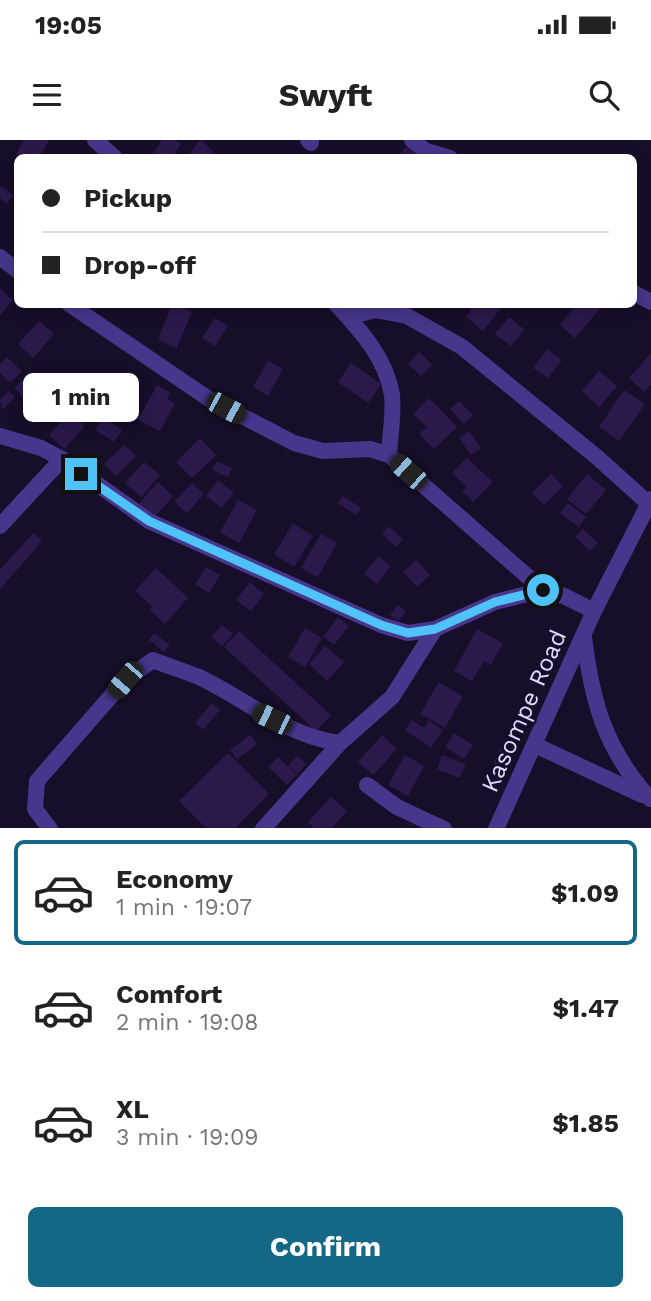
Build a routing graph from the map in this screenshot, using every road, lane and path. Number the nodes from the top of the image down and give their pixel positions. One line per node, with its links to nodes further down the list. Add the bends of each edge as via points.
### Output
1 (95, 140): 3 (street)
2 (412, 140): 4 (street)
3 (111, 154)
4 (436, 154)
5 (0, 257): 6 (street)
6 (14, 268)
7 (75, 308): 11 (street, via 209,399 294,443 323,451 370,449)
8 (340, 308): 9 (street)
9 (348, 317): 11 (street, via 384,366 392,397); 13 (street, via 375,310 407,316 462,346)
10 (0, 436): 12 (street)
11 (389, 455): 15 (street)
12 (62, 459): 14 (street); 17 (street, via 149,521 300,590 408,633)
13 (650, 502): 16 (street, Kasompe Road)
14 (0, 526)
15 (543, 590): 16 (street); 17 (street, via 495,602)
16 (594, 611): 18 (street, Kasompe Road)
17 (435, 629): 19 (street, via 392,697)
18 (583, 634): 20 (street, Kasompe Road); 22 (street, via 607,734 632,779)
19 (340, 743): 23 (street, via 316,740 200,678 153,660 125,680 37,782 35,809); 24 (street)
20 (535, 745): 22 (street); 26 (street, Kasompe Road)
21 (367, 785): 25 (street, via 397,807)
22 (651, 799)
23 (50, 828)
24 (263, 828)
25 (444, 828)
26 (496, 828)

